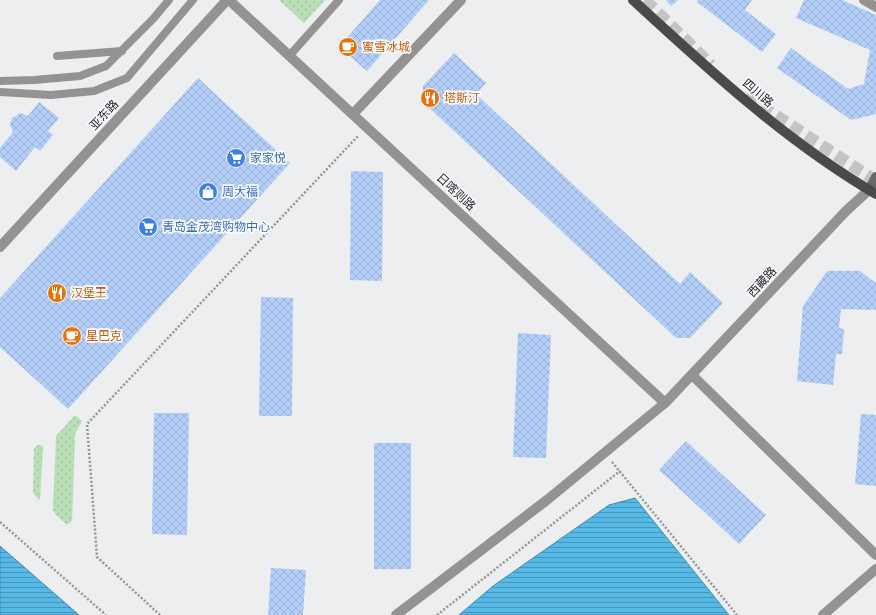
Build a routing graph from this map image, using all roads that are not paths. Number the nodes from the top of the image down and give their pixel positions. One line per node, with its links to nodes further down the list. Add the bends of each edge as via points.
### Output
1 (169, 0): 9 (lane)
2 (193, 0): 13 (lane, via 127,78 94,91 51,95)
3 (228, 0): 10 (street, 日喀则路); 17 (street, 亚东路)
4 (339, 0): 10 (lane)
5 (461, 0): 14 (street)
6 (633, 0): 16 (main road, 四川路, via 791,137)
7 (864, 0): 8 (street)
8 (876, 7)
9 (122, 51): 11 (lane); 12 (lane, via 106,66 80,76)
10 (290, 55): 14 (street, 日喀则路)
11 (58, 56)
12 (0, 81)
13 (0, 92)
14 (353, 114): 19 (street, 日喀则路)
15 (876, 177): 16 (street, 西藏路)
16 (872, 192): 18 (street, 西藏路, via 846,211)
17 (0, 247)
18 (692, 375): 19 (street, 西藏路); 20 (street)
19 (665, 403): 22 (street, 西藏路, via 547,500)
20 (876, 555)
21 (876, 569): 23 (street)
22 (396, 615)
23 (823, 615)

